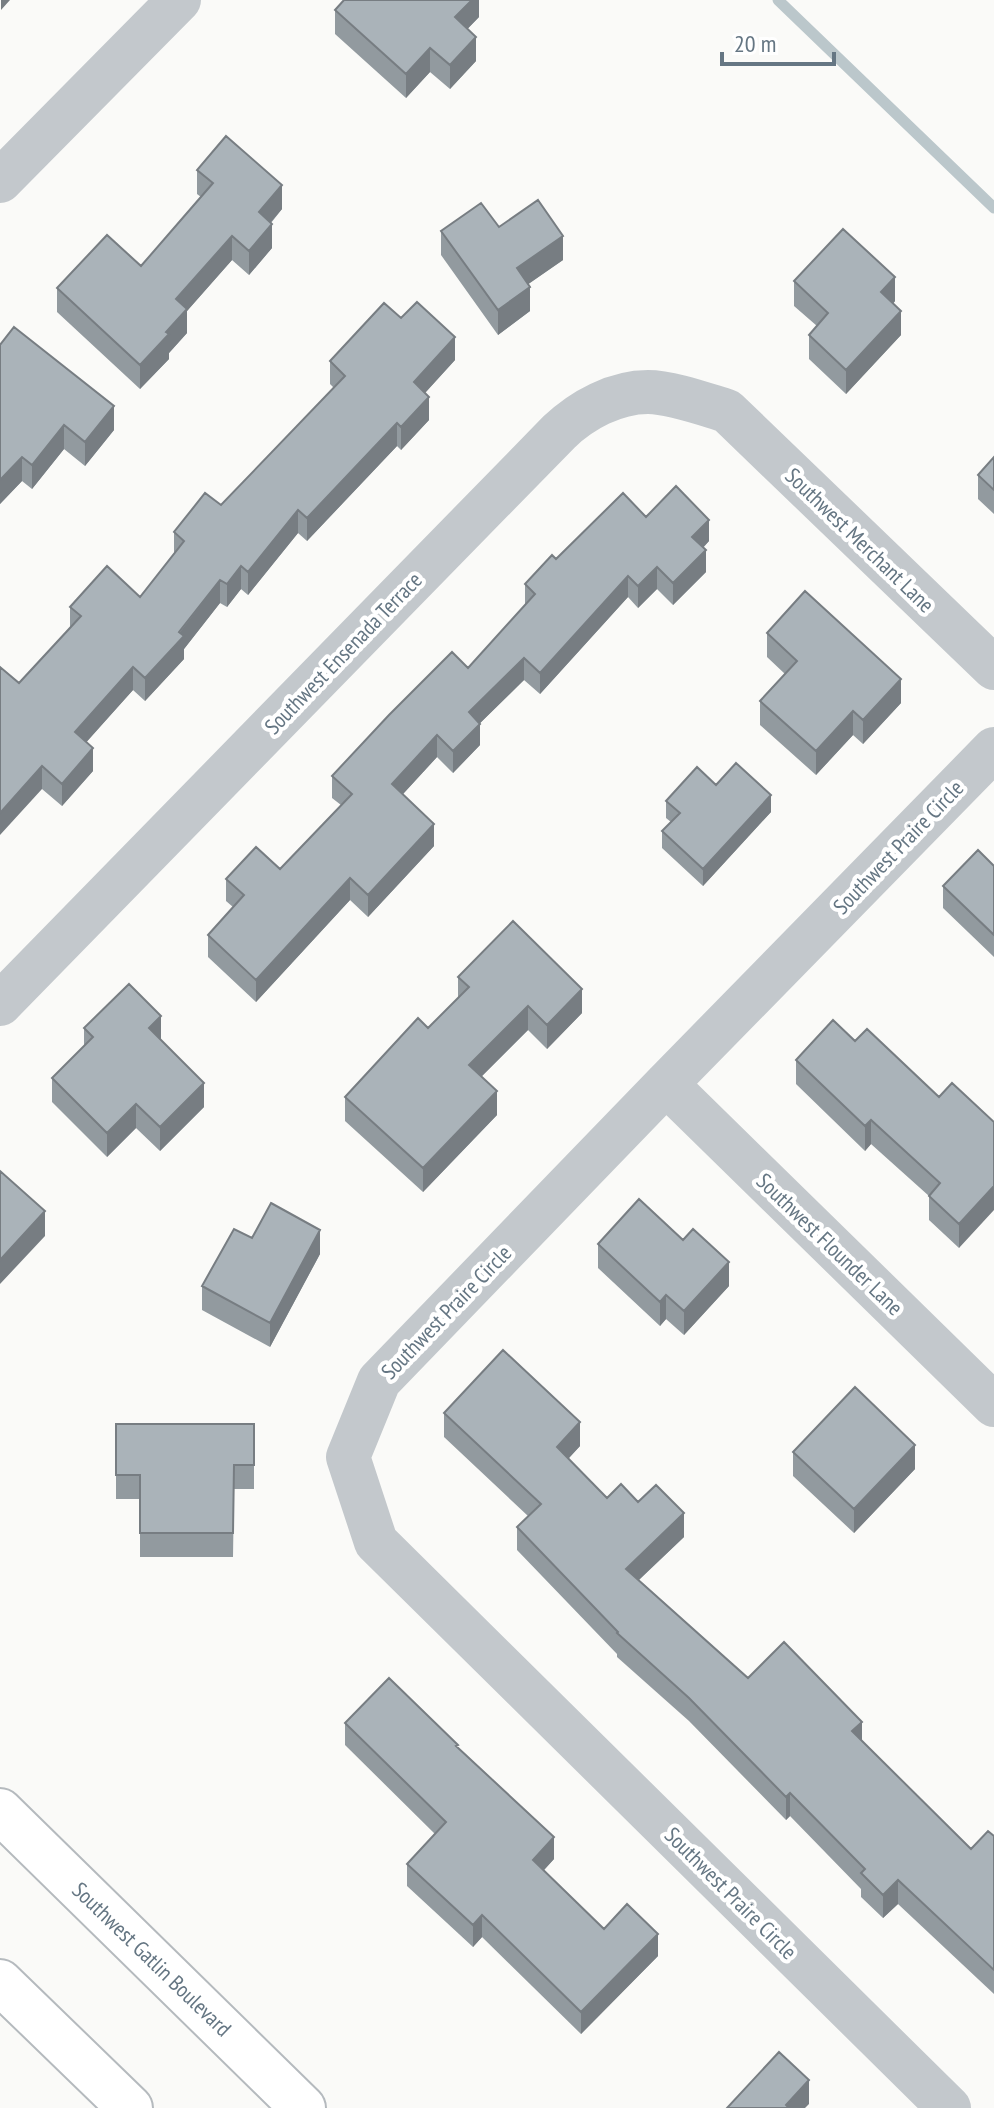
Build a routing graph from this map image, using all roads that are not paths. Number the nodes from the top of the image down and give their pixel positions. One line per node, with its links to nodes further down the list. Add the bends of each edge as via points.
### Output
1 (179, 0): 2 (street)
2 (0, 181)
3 (727, 411): 4 (street, Southwest Merchant Lane); 6 (street, Southwest Ensenada Terrace, via 648,392 615,397 576,416)
4 (994, 668)
5 (994, 749): 7 (street, Southwest Praire Circle)
6 (0, 1004)
7 (666, 1084): 8 (street, Southwest Flounder Lane); 13 (street, Southwest Praire Circle, via 379,1381 348,1457 376,1542)
8 (994, 1405)
9 (0, 1811): 12 (main road, Southwest Gatlin Boulevard)
10 (0, 1982): 11 (main road)
11 (130, 2108)
12 (303, 2108)
13 (949, 2108)

